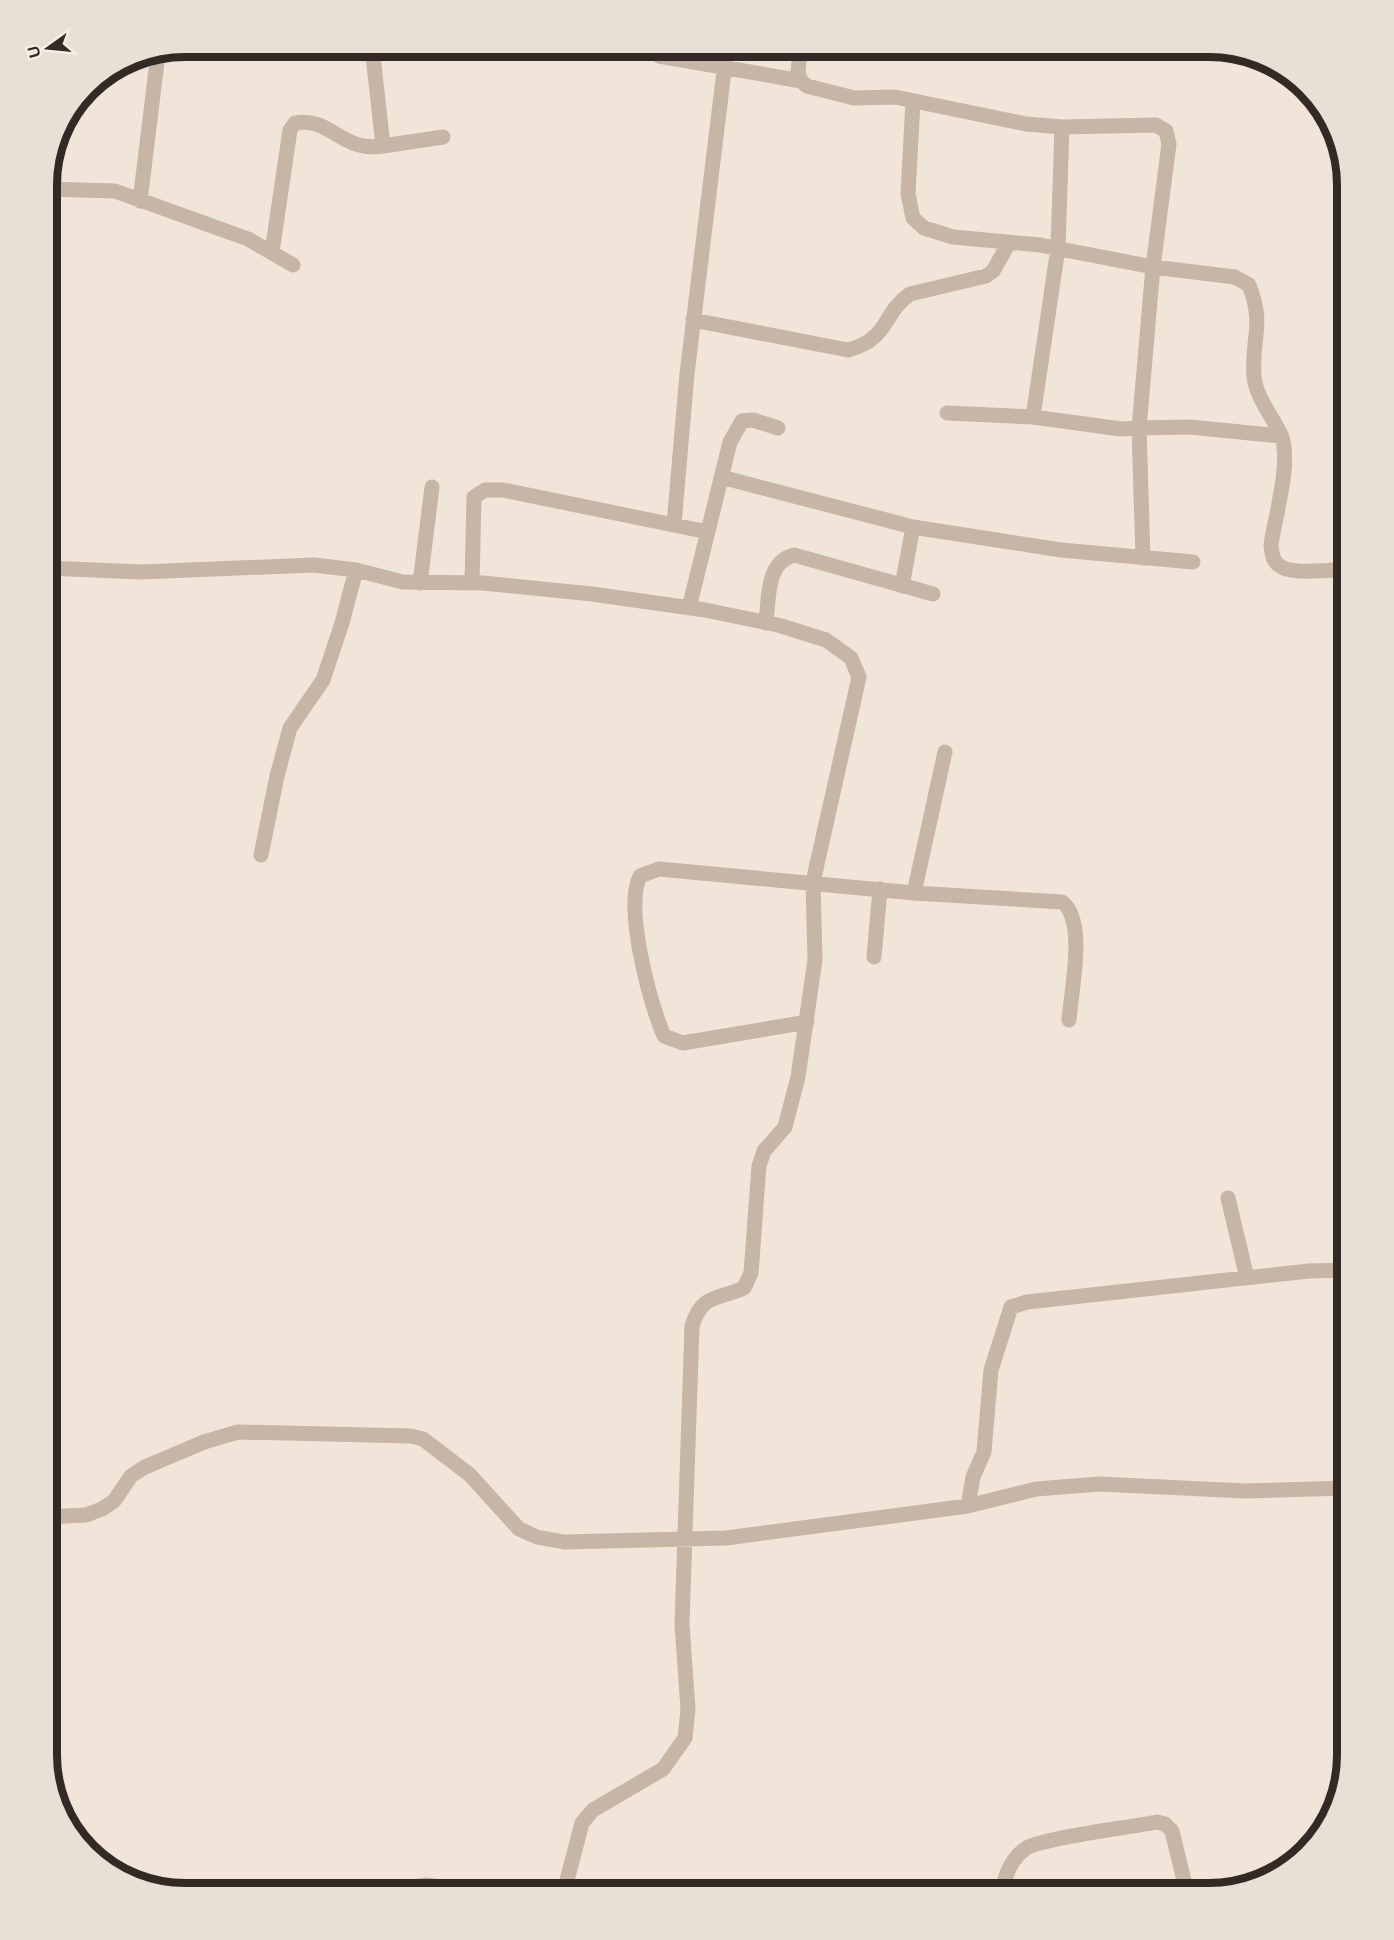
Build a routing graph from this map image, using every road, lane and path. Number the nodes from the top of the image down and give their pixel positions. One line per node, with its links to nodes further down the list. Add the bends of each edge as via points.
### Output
1 (373, 57): 11 (street)
2 (665, 57): 6 (street)
3 (726, 57): 6 (street)
4 (799, 57): 7 (street)
5 (156, 62): 13 (street)
6 (724, 67): 7 (street); 19 (street)
7 (801, 81): 8 (street, via 854,98 895,97)
8 (913, 101): 9 (street, via 1026,124); 14 (street, via 908,194 913,218 924,228 953,237)
9 (1062, 127): 15 (street); 18 (street, via 1163,127 1169,144)
10 (443, 137): 11 (street)
11 (383, 146): 16 (street, via 363,148 307,120 295,123 290,130)
12 (57, 189): 13 (street, via 115,190)
13 (140, 201): 16 (street, via 248,239)
14 (1009, 243): 15 (street); 19 (street, via 993,271 974,280 904,298 880,333 865,346 848,350)
15 (1058, 248): 18 (street); 21 (street)
16 (272, 252): 17 (street)
17 (293, 266)
18 (1153, 267): 23 (street); 24 (street, via 1234,277 1249,285 1259,317 1254,375 1257,391)
19 (693, 320): 27 (street)
20 (947, 413): 21 (street)
21 (1033, 417): 23 (street)
22 (778, 428): 25 (street, via 753,420 740,422)
23 (1139, 428): 24 (street, via 1189,427); 30 (street)
24 (1281, 436): 33 (street, via 1285,453 1271,545 1273,559 1281,567 1296,570)
25 (721, 477): 28 (street); 29 (street)
26 (432, 487): 35 (street)
27 (674, 524): 29 (street); 36 (street, via 503,490 485,490 474,497)
28 (914, 527): 30 (street, via 1061,550); 37 (street)
29 (708, 532): 39 (street)
30 (1143, 558): 31 (street)
31 (1193, 562)
32 (57, 568): 34 (street, via 141,572 314,565)
33 (1337, 569)
34 (356, 570): 35 (street); 42 (street, via 323,680 290,729)
35 (420, 583): 36 (street)
36 (472, 583): 39 (street)
37 (902, 586): 38 (street); 40 (street, via 794,555 775,566)
38 (933, 594)
39 (689, 608): 40 (street)
40 (765, 623): 43 (street, via 826,640 851,658 859,677)
41 (945, 752): 45 (street)
42 (261, 855)
43 (813, 882): 44 (street); 48 (street, via 815,960); 48 (street, via 659,869 640,876 635,885 638,936 664,1035 683,1043)
44 (880, 889): 45 (street); 46 (street)
45 (914, 893): 47 (street, via 1062,902 1068,906 1077,928)
46 (874, 957)
47 (1069, 1020)
48 (807, 1023): 55 (street, via 785,1127 764,1151 759,1166 751,1273 744,1288 712,1298 699,1307 692,1326)
49 (1228, 1198): 51 (street)
50 (1337, 1270): 51 (street)
51 (1247, 1278): 53 (street, via 1027,1302 1011,1307 991,1370 984,1452 973,1477)
52 (1337, 1488): 53 (street, via 1245,1491 1100,1484 1036,1490)
53 (968, 1506): 55 (street, via 726,1538)
54 (57, 1516): 55 (street, via 86,1515 102,1509 114,1501 131,1476 145,1467 238,1432 411,1436 423,1439 471,1475 519,1529 537,1537 564,1542)
55 (685, 1539): 56 (street, via 685,1738 663,1769 593,1810 582,1823)
56 (566, 1883)
57 (1004, 1883): 58 (street, via 1012,1862 1026,1848 1157,1822 1172,1831)
58 (1185, 1883)

